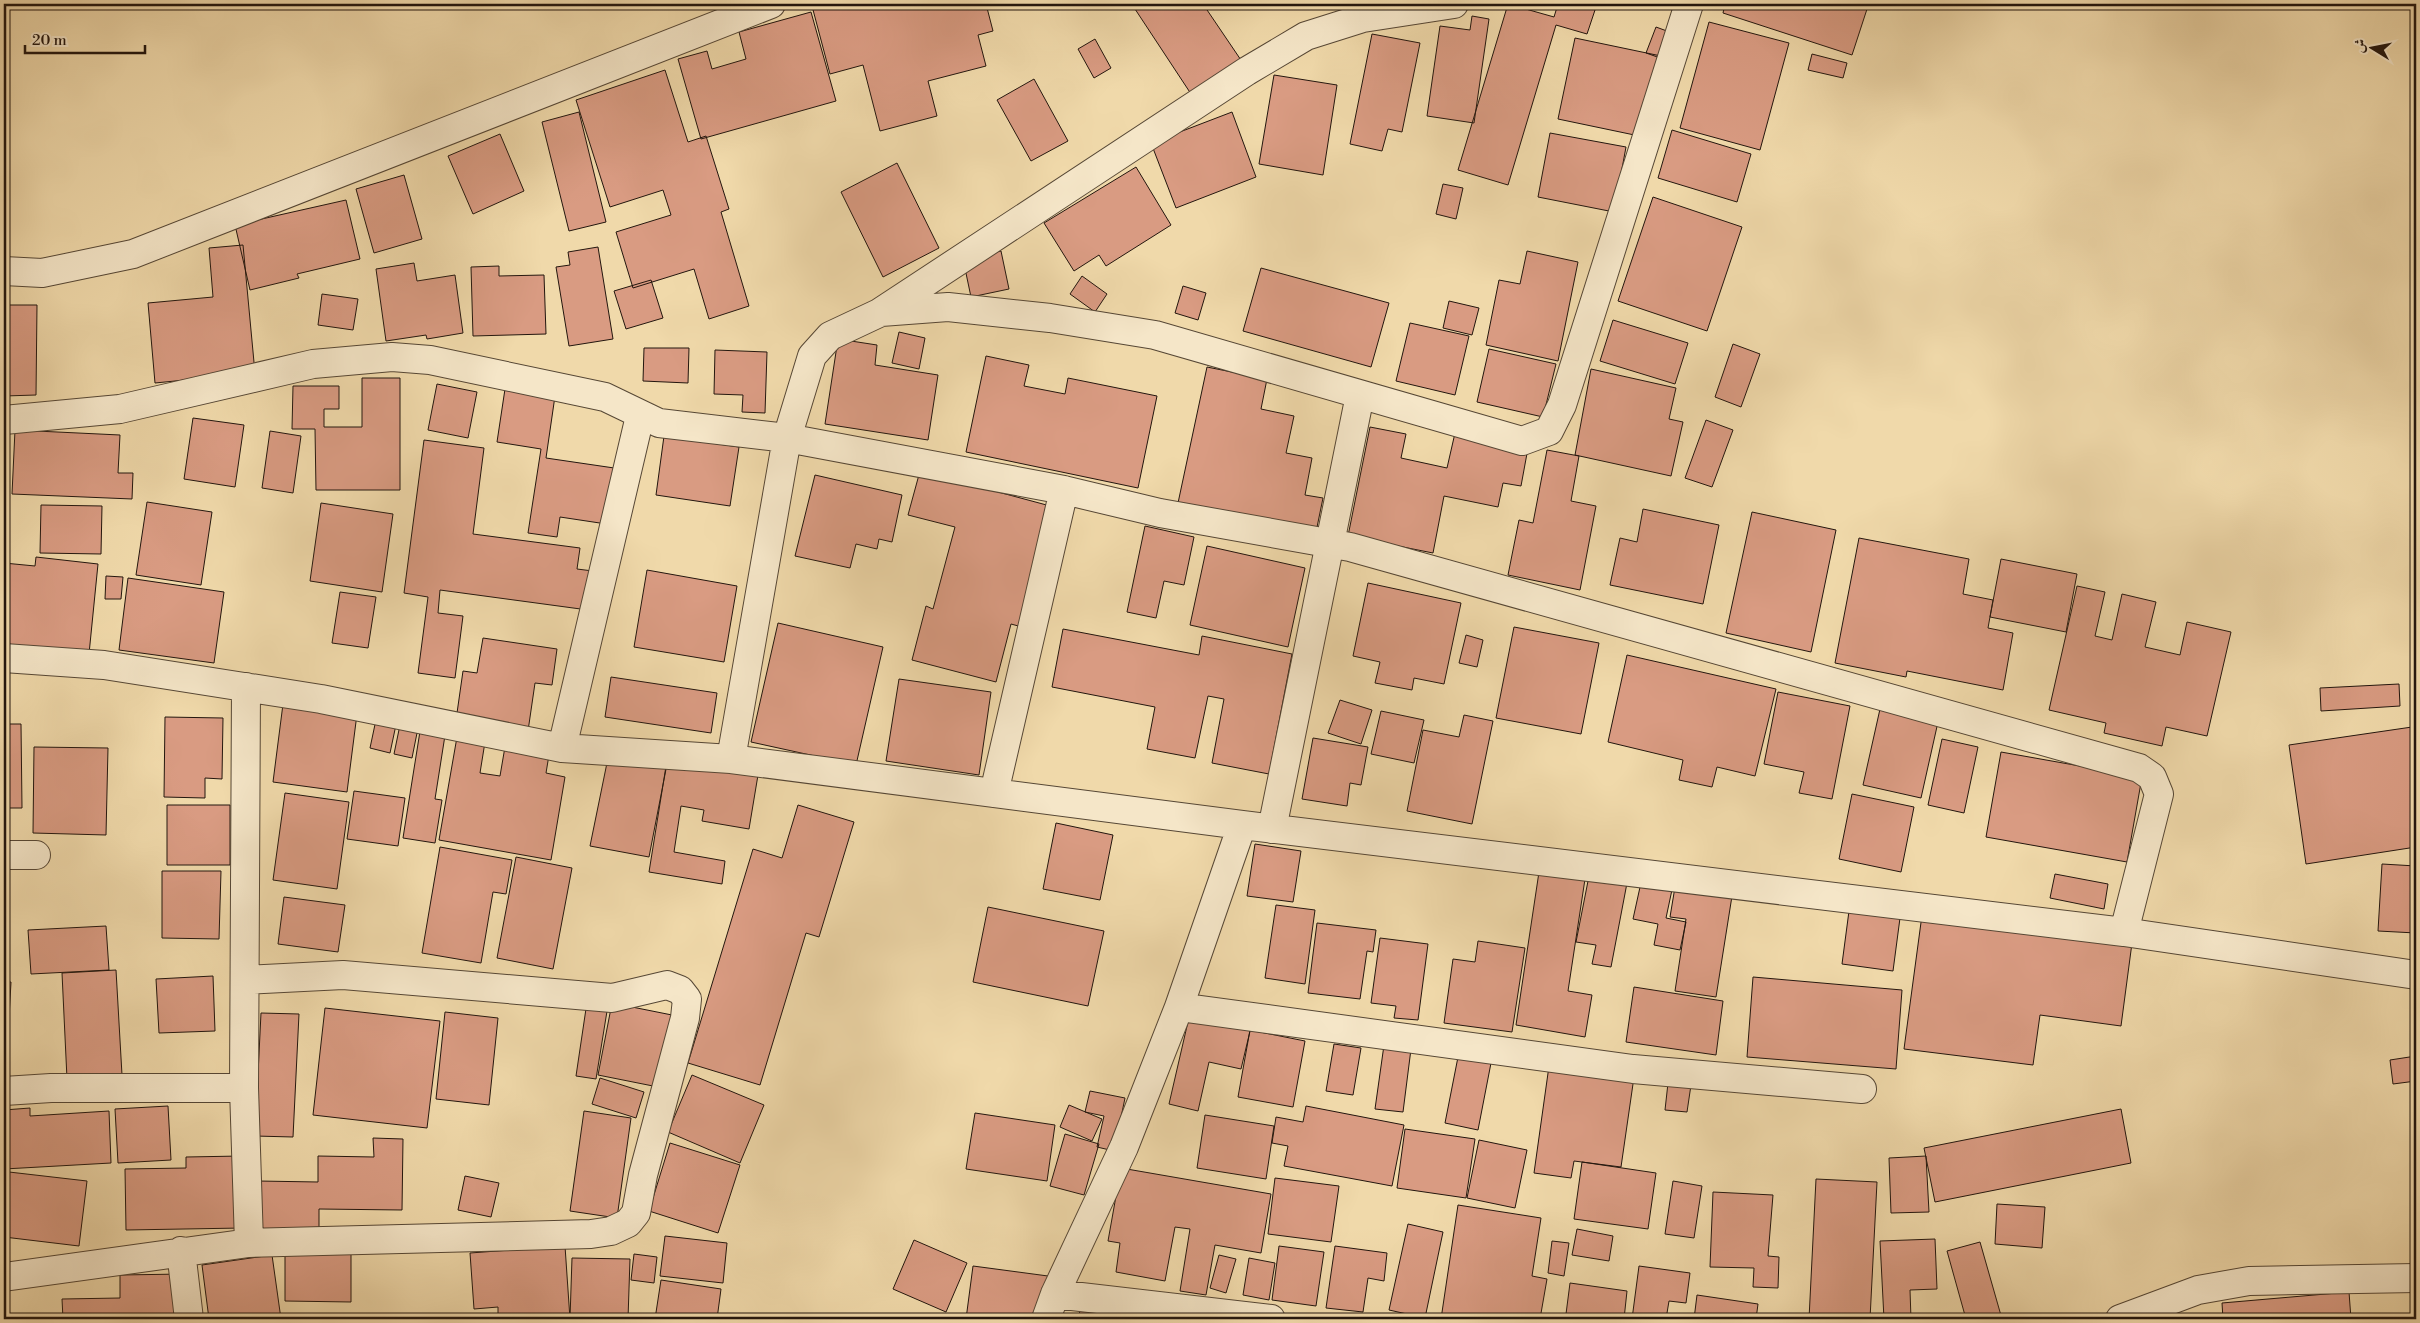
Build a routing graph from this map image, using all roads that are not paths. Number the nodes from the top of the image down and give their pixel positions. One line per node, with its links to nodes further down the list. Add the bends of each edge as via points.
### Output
1 (771, 4): 4 (street, via 133,254 42,273)
2 (1454, 4): 5 (street, via 1363,18 1306,36 1247,71)
3 (1689, 4): 6 (street, via 1562,405 1549,431 1522,441)
4 (4, 271)
5 (879, 313): 6 (street, via 948,307 1050,318 1154,335); 9 (street, via 830,336 812,356)
6 (1360, 395): 11 (street)
7 (640, 416): 8 (street, via 605,398 430,360 392,357 314,364 120,409); 9 (street, via 659,423); 14 (street)
8 (4, 420)
9 (787, 438): 10 (street); 15 (street)
10 (1064, 490): 11 (street, via 1160,513); 16 (street)
11 (1329, 543): 18 (street); 21 (street, via 2139,768 2152,777 2159,794)
12 (4, 658): 13 (street, via 104,665)
13 (246, 688): 14 (street, via 321,699); 23 (street)
14 (562, 748): 15 (street)
15 (731, 759): 16 (street)
16 (994, 793): 17 (street)
17 (1242, 825): 18 (street); 24 (street)
18 (1272, 828): 21 (street)
19 (4, 855): 20 (street)
20 (36, 855)
21 (2124, 932): 22 (street)
22 (2416, 975)
23 (246, 980): 25 (street); 28 (street, via 343,975 612,998 667,986 680,990 687,999 636,1213 628,1223 611,1231 590,1234)
24 (1179, 1007): 26 (street, via 1633,1069); 32 (street, via 1124,1147)
25 (244, 1088): 27 (street); 28 (street)
26 (1862, 1089)
27 (4, 1091)
28 (248, 1243): 29 (street)
29 (181, 1251): 30 (street); 33 (street)
30 (4, 1277)
31 (2416, 1278): 35 (street, via 2249,1281 2198,1290)
32 (1050, 1307): 34 (street)
33 (190, 1319)
34 (1271, 1319)
35 (2120, 1319)

